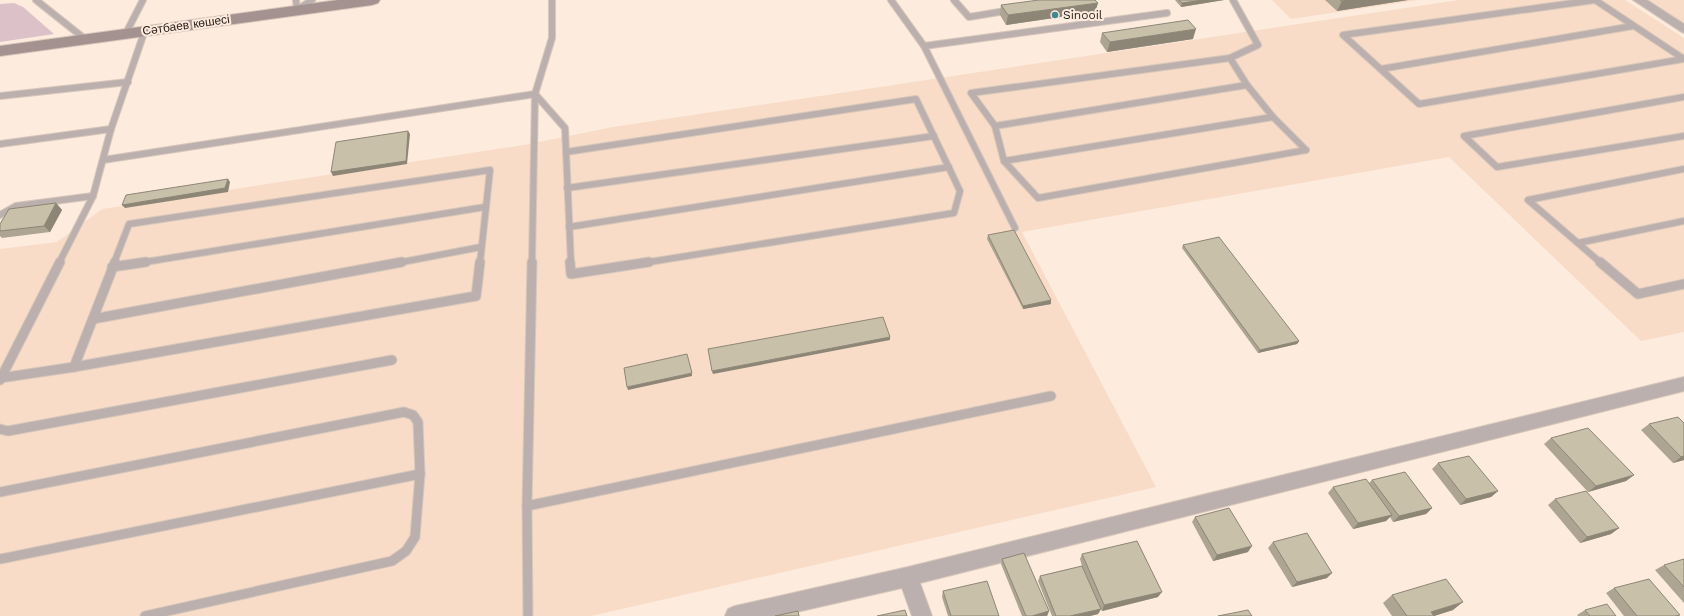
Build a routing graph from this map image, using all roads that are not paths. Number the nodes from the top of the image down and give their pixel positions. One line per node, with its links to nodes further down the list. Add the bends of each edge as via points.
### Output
1 (36, 0): 18 (lane)
2 (143, 0): 17 (lane)
3 (312, 0): 11 (lane)
4 (372, 0): 11 (main road, Сәтбаев көшесі)
5 (552, 0): 25 (lane, via 552,38)
6 (891, 0): 19 (lane)
7 (954, 0): 12 (lane, via 968,17)
8 (1233, 0): 21 (lane, via 1258,44)
9 (1595, 0): 14 (lane); 22 (lane, via 1343,35)
10 (1639, 0): 15 (street)
11 (296, 5): 16 (main road, Сәтбаев көшесі)
12 (1021, 9)
13 (1167, 13): 19 (lane)
14 (1634, 26): 22 (lane); 22 (lane, via 1684,59 1419,104)
15 (1684, 29)
16 (145, 30): 17 (main road, Сәтбаев көшесі); 23 (lane)
17 (126, 33): 18 (main road, Сәтбаев көшесі)
18 (85, 39): 20 (main road, Сәтбаев көшесі)
19 (924, 46): 45 (lane)
20 (0, 51)
21 (1230, 58): 24 (lane); 29 (lane, via 972,93)
22 (1381, 69)
23 (128, 82): 26 (lane); 30 (lane)
24 (1247, 85): 28 (lane); 29 (lane)
25 (535, 94): 34 (lane, via 565,128); 35 (lane); 59 (lane)
26 (0, 96)
27 (1684, 97): 32 (lane, via 1464,136 1496,167)
28 (1273, 117): 36 (lane); 36 (lane, via 1306,150 1038,198)
29 (994, 126): 36 (lane)
30 (110, 129): 33 (lane); 35 (lane)
31 (934, 136): 34 (lane, via 916,99); 37 (lane); 39 (lane)
32 (1684, 136)
33 (0, 144)
34 (566, 152): 39 (lane)
35 (103, 160): 40 (lane)
36 (1004, 160)
37 (949, 167): 44 (lane); 44 (lane, via 960,190 954,213 571,274)
38 (1684, 169): 46 (lane, via 1528,200)
39 (567, 188): 44 (lane)
40 (93, 196): 42 (lane, via 16,206); 53 (lane)
41 (486, 207): 47 (lane); 48 (lane); 48 (lane, via 490,170 129,224)
42 (0, 215)
43 (1684, 221): 46 (lane)
44 (569, 228)
45 (1015, 228)
46 (1578, 243): 49 (lane, via 1638,294)
47 (481, 247): 50 (lane); 52 (lane, via 476,296)
48 (112, 267): 50 (lane)
49 (1684, 284)
50 (93, 319): 52 (lane)
51 (392, 360): 56 (lane, via 8,431)
52 (74, 367): 53 (lane)
53 (1, 379)
54 (1684, 384): 61 (street)
55 (1051, 396): 59 (lane)
56 (0, 429)
57 (420, 474): 58 (lane, via 418,422 413,415 404,412); 60 (lane); 62 (lane, via 415,537 406,551 392,561)
58 (0, 492)
59 (527, 506): 63 (lane)
60 (0, 559)
61 (908, 577): 64 (street); 65 (street)
62 (145, 616)
63 (528, 616)
64 (735, 616)
65 (922, 616)

